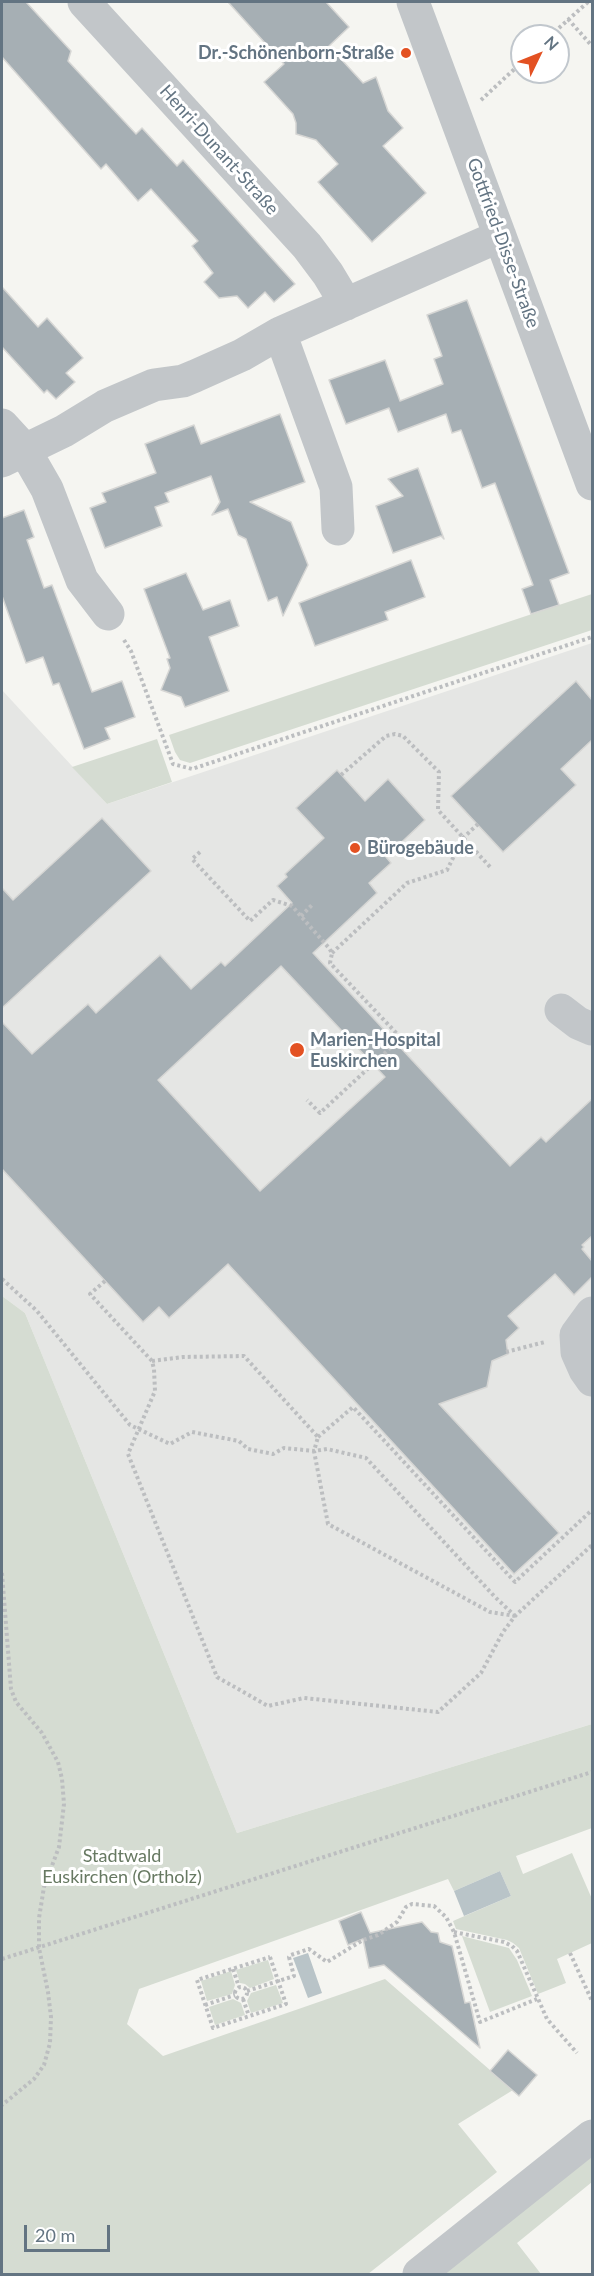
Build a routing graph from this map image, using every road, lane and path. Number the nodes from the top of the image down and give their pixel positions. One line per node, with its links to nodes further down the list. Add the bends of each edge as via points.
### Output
1 (84, 2): 10 (street, Henri-Dunant-Straße, via 307,246)
2 (413, 2): 8 (street, Gottfried-Disse-Straße)
3 (588, 2): 4 (path)
4 (568, 19): 5 (path); 6 (path)
5 (563, 24)
6 (592, 46)
7 (510, 73): 8 (path)
8 (458, 120): 9 (street, Gottfried-Disse-Straße)
9 (500, 236): 10 (street); 12 (street, Gottfried-Disse-Straße)
10 (346, 304): 11 (street)
11 (280, 333): 14 (street, via 195,376 154,385 105,406); 16 (street, via 336,487)
12 (583, 424): 15 (street, Gottfried-Disse-Straße)
13 (2, 425): 14 (street)
14 (13, 455): 17 (street, via 47,489 82,580)
15 (592, 484)
16 (338, 529)
17 (108, 614): 18 (path, via 131,651 173,764 192,769)
18 (592, 637)
19 (341, 775): 21 (path, via 386,736 404,736 440,772 438,810)
20 (478, 824): 21 (path)
21 (463, 838): 23 (path); 26 (path, via 447,870 407,883)
22 (200, 852): 25 (path, via 192,859 250,921 273,900 292,906)
23 (491, 868)
24 (312, 904): 25 (path)
25 (301, 916): 26 (path)
26 (332, 953): 29 (path, via 330,963 401,1038 320,1113)
27 (561, 1010): 28 (street)
28 (592, 1029)
29 (307, 1100)
30 (2, 1279): 35 (path, via 37,1311)
31 (105, 1281): 33 (path, via 90,1294)
32 (592, 1313): 34 (street, via 576,1335 578,1352)
33 (152, 1361): 35 (path, via 154,1391); 36 (path, via 244,1356)
34 (592, 1380)
35 (138, 1430): 37 (path, via 170,1444 192,1432 239,1441 248,1449 273,1454 284,1448); 41 (path, via 128,1454 217,1677 268,1706 304,1698 438,1712 481,1673)
36 (318, 1437): 37 (path); 38 (path, via 353,1407 514,1582)
37 (314, 1452): 41 (path, via 327,1449 366,1458); 41 (path, via 328,1524 490,1612)
38 (592, 1510)
39 (592, 1545): 41 (path)
40 (2, 1573): 44 (path, via 11,1689 16,1702 51,1747 62,1779 62,1831 44,1887)
41 (515, 1616)
42 (592, 1772): 44 (path)
43 (454, 1932): 48 (path, via 434,1906 412,1904 397,1922 327,1962 309,1948 291,1955 294,1976); 53 (path, via 512,1946); 53 (path, via 480,2022)
44 (39, 1948): 46 (path); 58 (path, via 51,2017 50,2043 44,2065 34,2079)
45 (570, 1953): 54 (path)
46 (2, 1959)
47 (232, 1969): 48 (path, via 270,1957); 49 (path); 55 (path, via 197,1980)
48 (278, 1981): 50 (path); 56 (path, via 286,2004)
49 (239, 1987): 50 (path); 51 (path)
50 (247, 1991): 52 (path)
51 (236, 1995): 52 (path); 55 (path)
52 (243, 1999): 56 (path)
53 (537, 2000): 57 (path, via 547,2019)
54 (592, 2001)
55 (205, 2005): 56 (path, via 213,2028)
56 (249, 2016)
57 (577, 2054)
58 (2, 2105)
59 (592, 2136): 60 (street)
60 (419, 2274)

